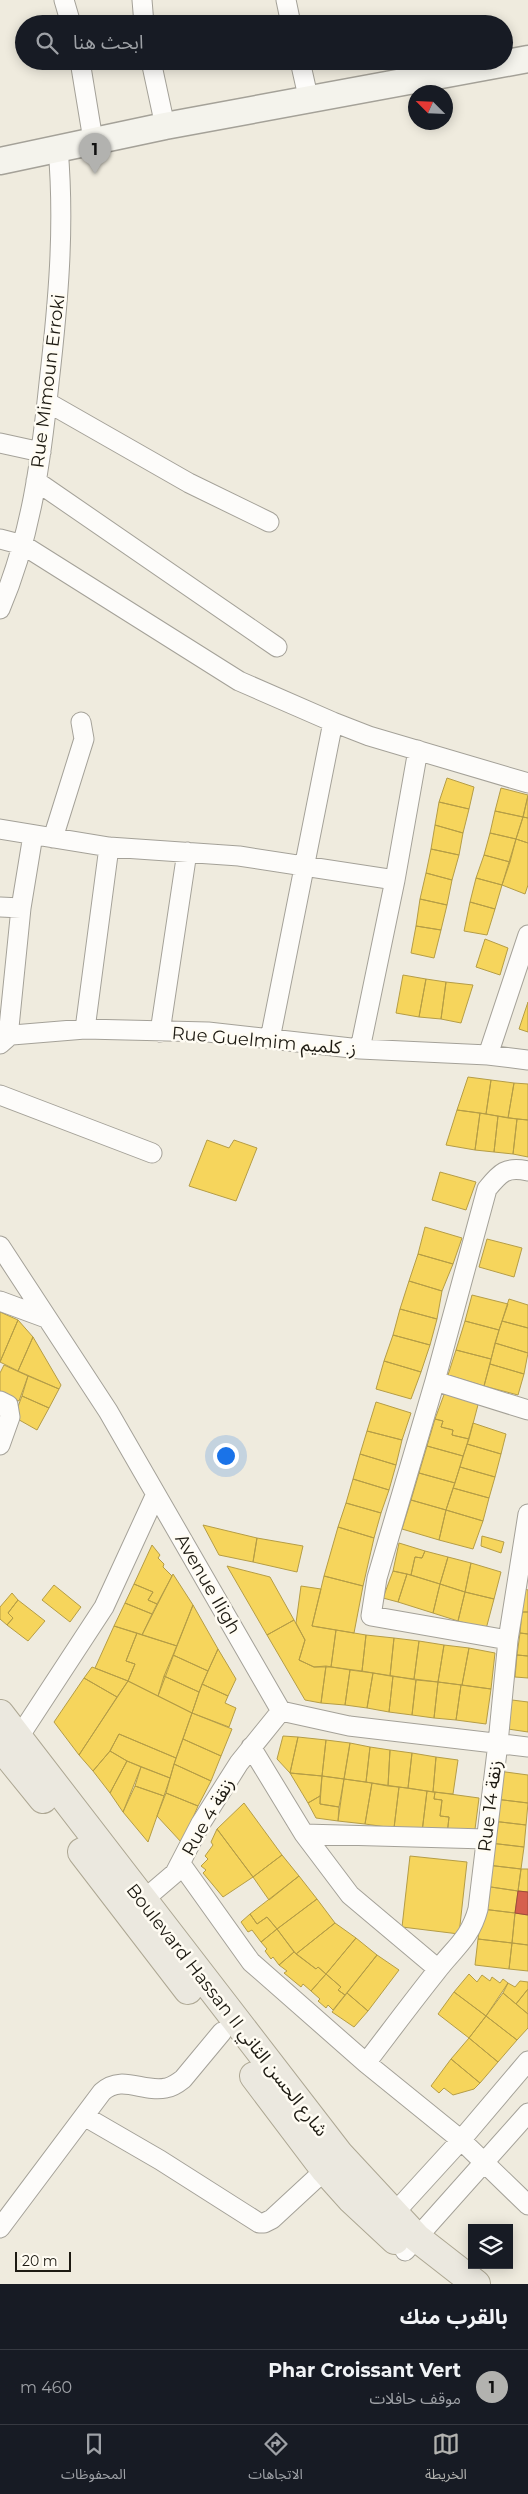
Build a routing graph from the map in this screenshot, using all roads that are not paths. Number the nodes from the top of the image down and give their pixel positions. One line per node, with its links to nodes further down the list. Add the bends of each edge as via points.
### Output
1 (64, 0): 4 (street)
2 (142, 0): 5 (street)
3 (286, 0): 6 (street)
4 (68, 15)
5 (143, 15)
6 (289, 15)
7 (528, 60): 8 (main road)
8 (513, 63)
9 (82, 70): 15 (street)
10 (153, 70): 14 (street)
11 (302, 70): 13 (street)
12 (475, 70): 13 (main road)
13 (309, 101): 14 (main road)
14 (165, 126): 15 (main road)
15 (94, 140): 16 (main road)
16 (58, 148): 17 (main road); 18 (street, Rue Mimoun Erroki, via 62,205 60,280)
17 (0, 161)
18 (47, 402): 20 (street, Rue Mimoun Erroki); 22 (street, via 189,483)
19 (0, 443): 20 (street)
20 (41, 452): 21 (street, Rue Mimoun Erroki)
21 (36, 482): 24 (street, Rue Mimoun Erroki); 26 (street)
22 (269, 522)
23 (0, 539): 24 (street)
24 (23, 545): 25 (street, Rue Mimoun Erroki); 28 (street, via 166,633 214,667)
25 (0, 609)
26 (277, 647)
27 (81, 722): 33 (street, via 84,739)
28 (333, 722): 29 (street); 36 (street)
29 (418, 750): 30 (street); 37 (street)
30 (527, 779)
31 (0, 829): 32 (street)
32 (33, 835): 33 (street); 39 (street)
33 (53, 838): 34 (street)
34 (109, 847): 35 (street); 41 (street)
35 (187, 852): 36 (street); 42 (street)
36 (303, 866): 37 (street); 44 (street)
37 (395, 880): 45 (street)
38 (0, 907): 39 (street)
39 (21, 908): 43 (street)
40 (528, 935): 46 (street)
41 (85, 1029): 42 (street, Rue Guelmim ز. كلميم); 43 (street, Rue Guelmim ز. كلميم)
42 (160, 1032): 44 (street, Rue Guelmim ز. كلميم, via 208,1032)
43 (3, 1039)
44 (270, 1039): 45 (street, Rue Guelmim ز. كلميم)
45 (360, 1049): 46 (street, Rue Guelmim ز. كلميم)
46 (488, 1055): 47 (street, Rue Guelmim ز. كلميم)
47 (528, 1060)
48 (0, 1095): 49 (street)
49 (152, 1153)
50 (528, 1171): 54 (street, via 517,1169 500,1173 487,1189)
51 (0, 1246): 53 (street, Avenue Iligh)
52 (0, 1301): 53 (street)
53 (46, 1318): 58 (street, Avenue Iligh, via 108,1411)
54 (435, 1381): 56 (street); 61 (street, via 377,1578 371,1616)
55 (0, 1400): 57 (street, via 8,1405 10,1417)
56 (528, 1410)
57 (0, 1445)
58 (156, 1494): 62 (street, Avenue Iligh); 65 (street, via 104,1607)
59 (528, 1514): 60 (street, Rue 14 زنقة)
60 (526, 1551): 61 (street, Rue 14 زنقة)
61 (508, 1640): 64 (street, Rue 14 زنقة)
62 (281, 1711): 64 (street, via 349,1726); 66 (street, Rue 4 زنقة)
63 (0, 1714): 65 (main road, Boulevard Hassan II شارع الحسن الثاني)
64 (498, 1743): 67 (street); 69 (street, Rue 14 زنقة)
65 (9, 1746): 71 (main road, Boulevard Hassan II شارع الحسن الثاني, via 31,1783)
66 (251, 1747): 68 (street); 70 (street, Rue 4 زنقة, via 201,1823)
67 (528, 1747)
68 (304, 1834): 69 (street); 72 (street, via 350,1895)
69 (486, 1839): 72 (street, Rue 14 زنقة, via 474,1923 457,1949)
70 (181, 1864): 71 (street, Rue 4 زنقة); 75 (street, via 251,1962)
71 (135, 1907): 73 (main road, Boulevard Hassan II شارع الحسن الثاني); 82 (main road, Boulevard Hassan II شارع الحسن الثاني, via 338,2154)
72 (438, 1969): 75 (street, Rue 14 زنقة)
73 (222, 2032): 77 (street, via 183,2079 175,2084 161,2089 117,2083 110,2085); 80 (main road, Boulevard Hassan II شارع الحسن الثاني)
74 (528, 2060): 78 (street)
75 (366, 2063): 78 (street)
76 (528, 2113): 79 (street)
77 (84, 2116): 80 (street, via 259,2224 272,2219); 83 (street)
78 (461, 2140): 79 (street); 82 (street)
79 (485, 2163): 81 (street); 84 (street)
80 (325, 2170): 82 (main road, Boulevard Hassan II شارع الحسن الثاني, via 351,2199)
81 (528, 2205)
82 (387, 2220): 84 (main road, Boulevard Hassan II شارع الحسن الثاني)
83 (0, 2228)
84 (411, 2244): 85 (main road, Boulevard Hassan II شارع الحسن الثاني); 86 (main road, Boulevard Hassan II شارع الحسن الثاني)
85 (448, 2284)
86 (476, 2284)

